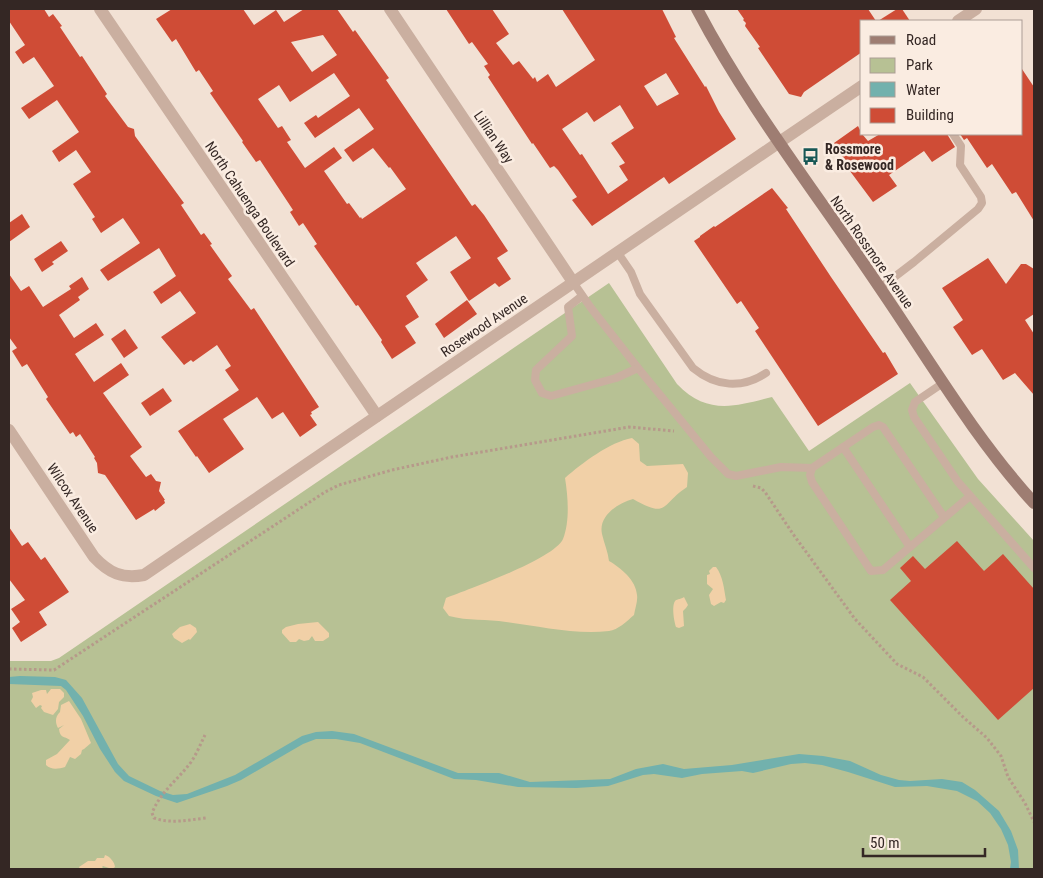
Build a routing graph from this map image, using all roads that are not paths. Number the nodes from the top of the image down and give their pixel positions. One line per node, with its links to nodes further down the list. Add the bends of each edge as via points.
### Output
1 (100, 9): 16 (street, North Cahuenga Boulevard)
2 (390, 9): 10 (street, Lillian Way)
3 (697, 9): 8 (main road, North Rossmore Avenue)
4 (976, 9): 5 (street)
5 (960, 20)
6 (860, 87): 8 (street, Rosewood Avenue)
7 (954, 135): 11 (lane, via 961,146 960,165 982,202)
8 (778, 143): 9 (street, Rosewood Avenue); 11 (main road, North Rossmore Avenue)
9 (618, 252): 10 (street, Rosewood Avenue); 14 (lane, via 640,294 688,362 702,376 728,385 754,381)
10 (573, 282): 12 (lane); 16 (street, Rosewood Avenue)
11 (880, 288): 15 (main road, North Rossmore Avenue)
12 (582, 296): 13 (lane); 13 (lane, via 568,307 572,336 536,370 535,380 542,393 551,396 616,378)
13 (638, 368): 19 (lane, via 728,474 736,476 782,467)
14 (766, 373)
15 (942, 383): 20 (lane, via 915,402 912,410); 21 (main road, North Rossmore Avenue, via 979,437)
16 (377, 416): 25 (street, Rosewood Avenue, via 156,568 132,577)
17 (9, 430): 25 (street, Wilcox Avenue, via 94,557 105,568)
18 (843, 448): 19 (lane); 22 (lane, via 873,428 883,427); 23 (lane)
19 (812, 468): 23 (lane, via 812,482 871,571 883,570)
20 (970, 496): 22 (lane); 24 (lane)
21 (1034, 503)
22 (944, 517): 23 (lane)
23 (910, 546)
24 (1034, 568)
25 (119, 574)

